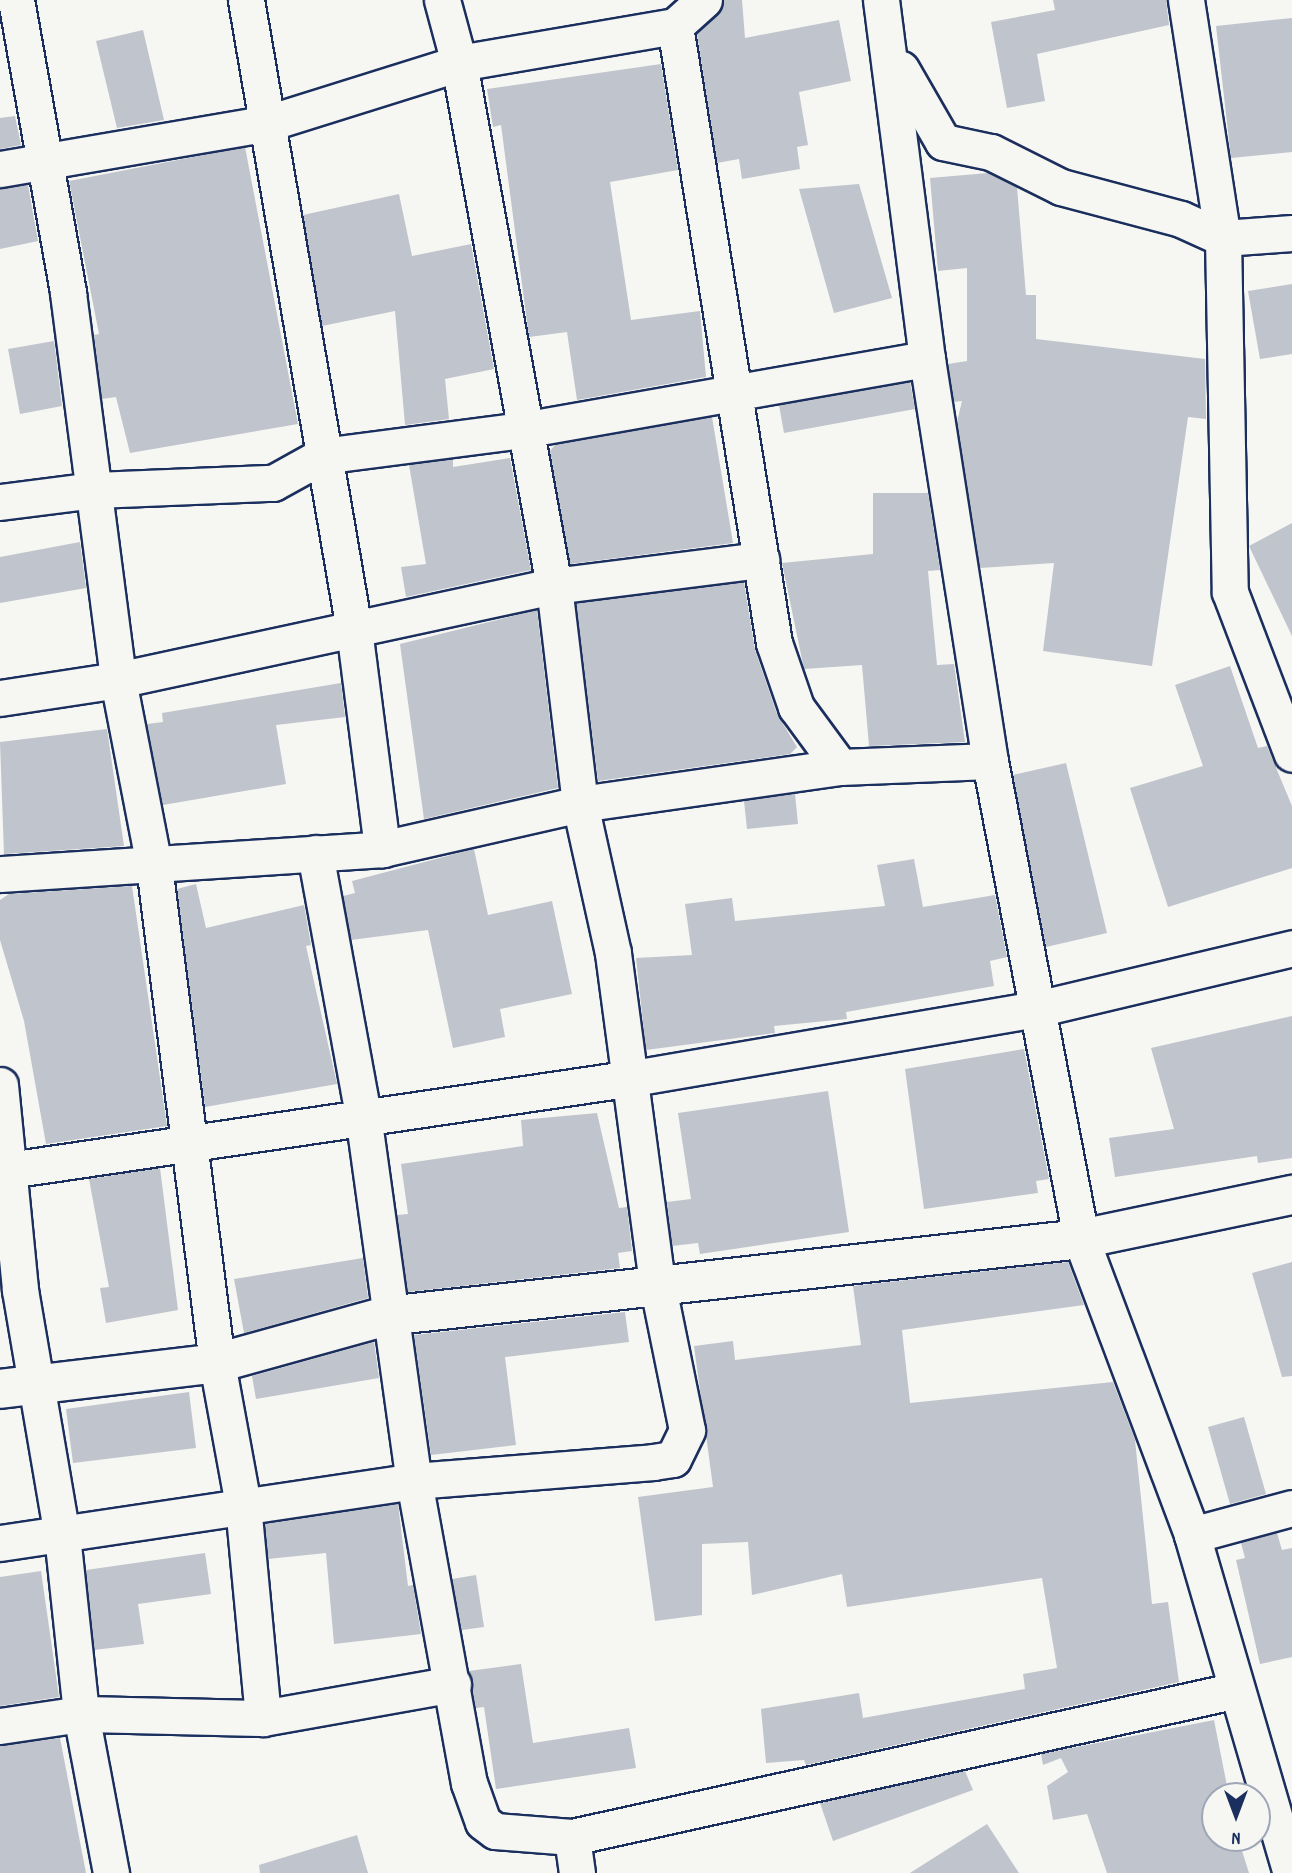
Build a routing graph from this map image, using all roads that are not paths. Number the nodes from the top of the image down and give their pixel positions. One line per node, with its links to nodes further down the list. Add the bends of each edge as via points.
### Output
1 (16, 0): 11 (street)
2 (246, 0): 10 (street)
3 (442, 0): 9 (street)
4 (704, 0): 7 (street)
5 (881, 0): 8 (street)
6 (1186, 0): 14 (street)
7 (675, 26): 9 (street); 16 (street)
8 (893, 56): 14 (street, via 943,142 991,152 1061,187 1181,219); 15 (street)
9 (459, 63): 10 (street); 17 (street)
10 (268, 123): 11 (street); 18 (street)
11 (44, 161): 12 (street); 19 (street)
12 (0, 169)
13 (1292, 233): 14 (street)
14 (1223, 238): 26 (street, via 1230,410 1225,555 1230,592)
15 (927, 359): 16 (street); 27 (street)
16 (731, 389): 17 (street); 21 (street)
17 (523, 430): 18 (street); 22 (street)
18 (322, 456): 19 (street, via 273,483); 23 (street)
19 (95, 490): 20 (street); 24 (street)
20 (0, 502)
21 (761, 560): 22 (street); 28 (street, via 783,683)
22 (554, 586): 23 (street); 29 (street)
23 (354, 629): 24 (street); 30 (street)
24 (118, 680): 25 (street); 32 (street)
25 (0, 698)
26 (1292, 754)
27 (990, 761): 28 (street); 35 (street)
28 (840, 767): 29 (street)
29 (580, 804): 30 (street); 36 (street)
30 (382, 849): 31 (street)
31 (315, 853): 32 (street); 38 (street)
32 (154, 866): 33 (street); 39 (street)
33 (0, 874)
34 (1292, 948): 35 (street)
35 (1041, 1008): 36 (street); 42 (street)
36 (634, 1078): 38 (street); 43 (street)
37 (0, 1085): 40 (street)
38 (363, 1115): 39 (street); 44 (street)
39 (194, 1146): 40 (street); 45 (street)
40 (9, 1170): 46 (street)
41 (1292, 1195): 42 (street)
42 (1081, 1239): 43 (street); 51 (street)
43 (657, 1283): 44 (street); 47 (street, via 687,1430 673,1458)
44 (387, 1316): 45 (street); 47 (street)
45 (217, 1363): 46 (street); 48 (street)
46 (17, 1388): 50 (street)
47 (414, 1480): 48 (street); 53 (street)
48 (243, 1506): 50 (street); 56 (street)
49 (1292, 1508): 51 (street)
50 (62, 1535): 52 (street); 55 (street)
51 (1192, 1535): 54 (street)
52 (0, 1543)
53 (453, 1684): 56 (street); 58 (street, via 469,1783 483,1822 510,1835)
54 (1233, 1690): 58 (street); 61 (street)
55 (81, 1714): 56 (street); 57 (street); 59 (street)
56 (263, 1718)
57 (0, 1726)
58 (572, 1837): 60 (street)
59 (111, 1873)
60 (577, 1873)
61 (1291, 1873)

